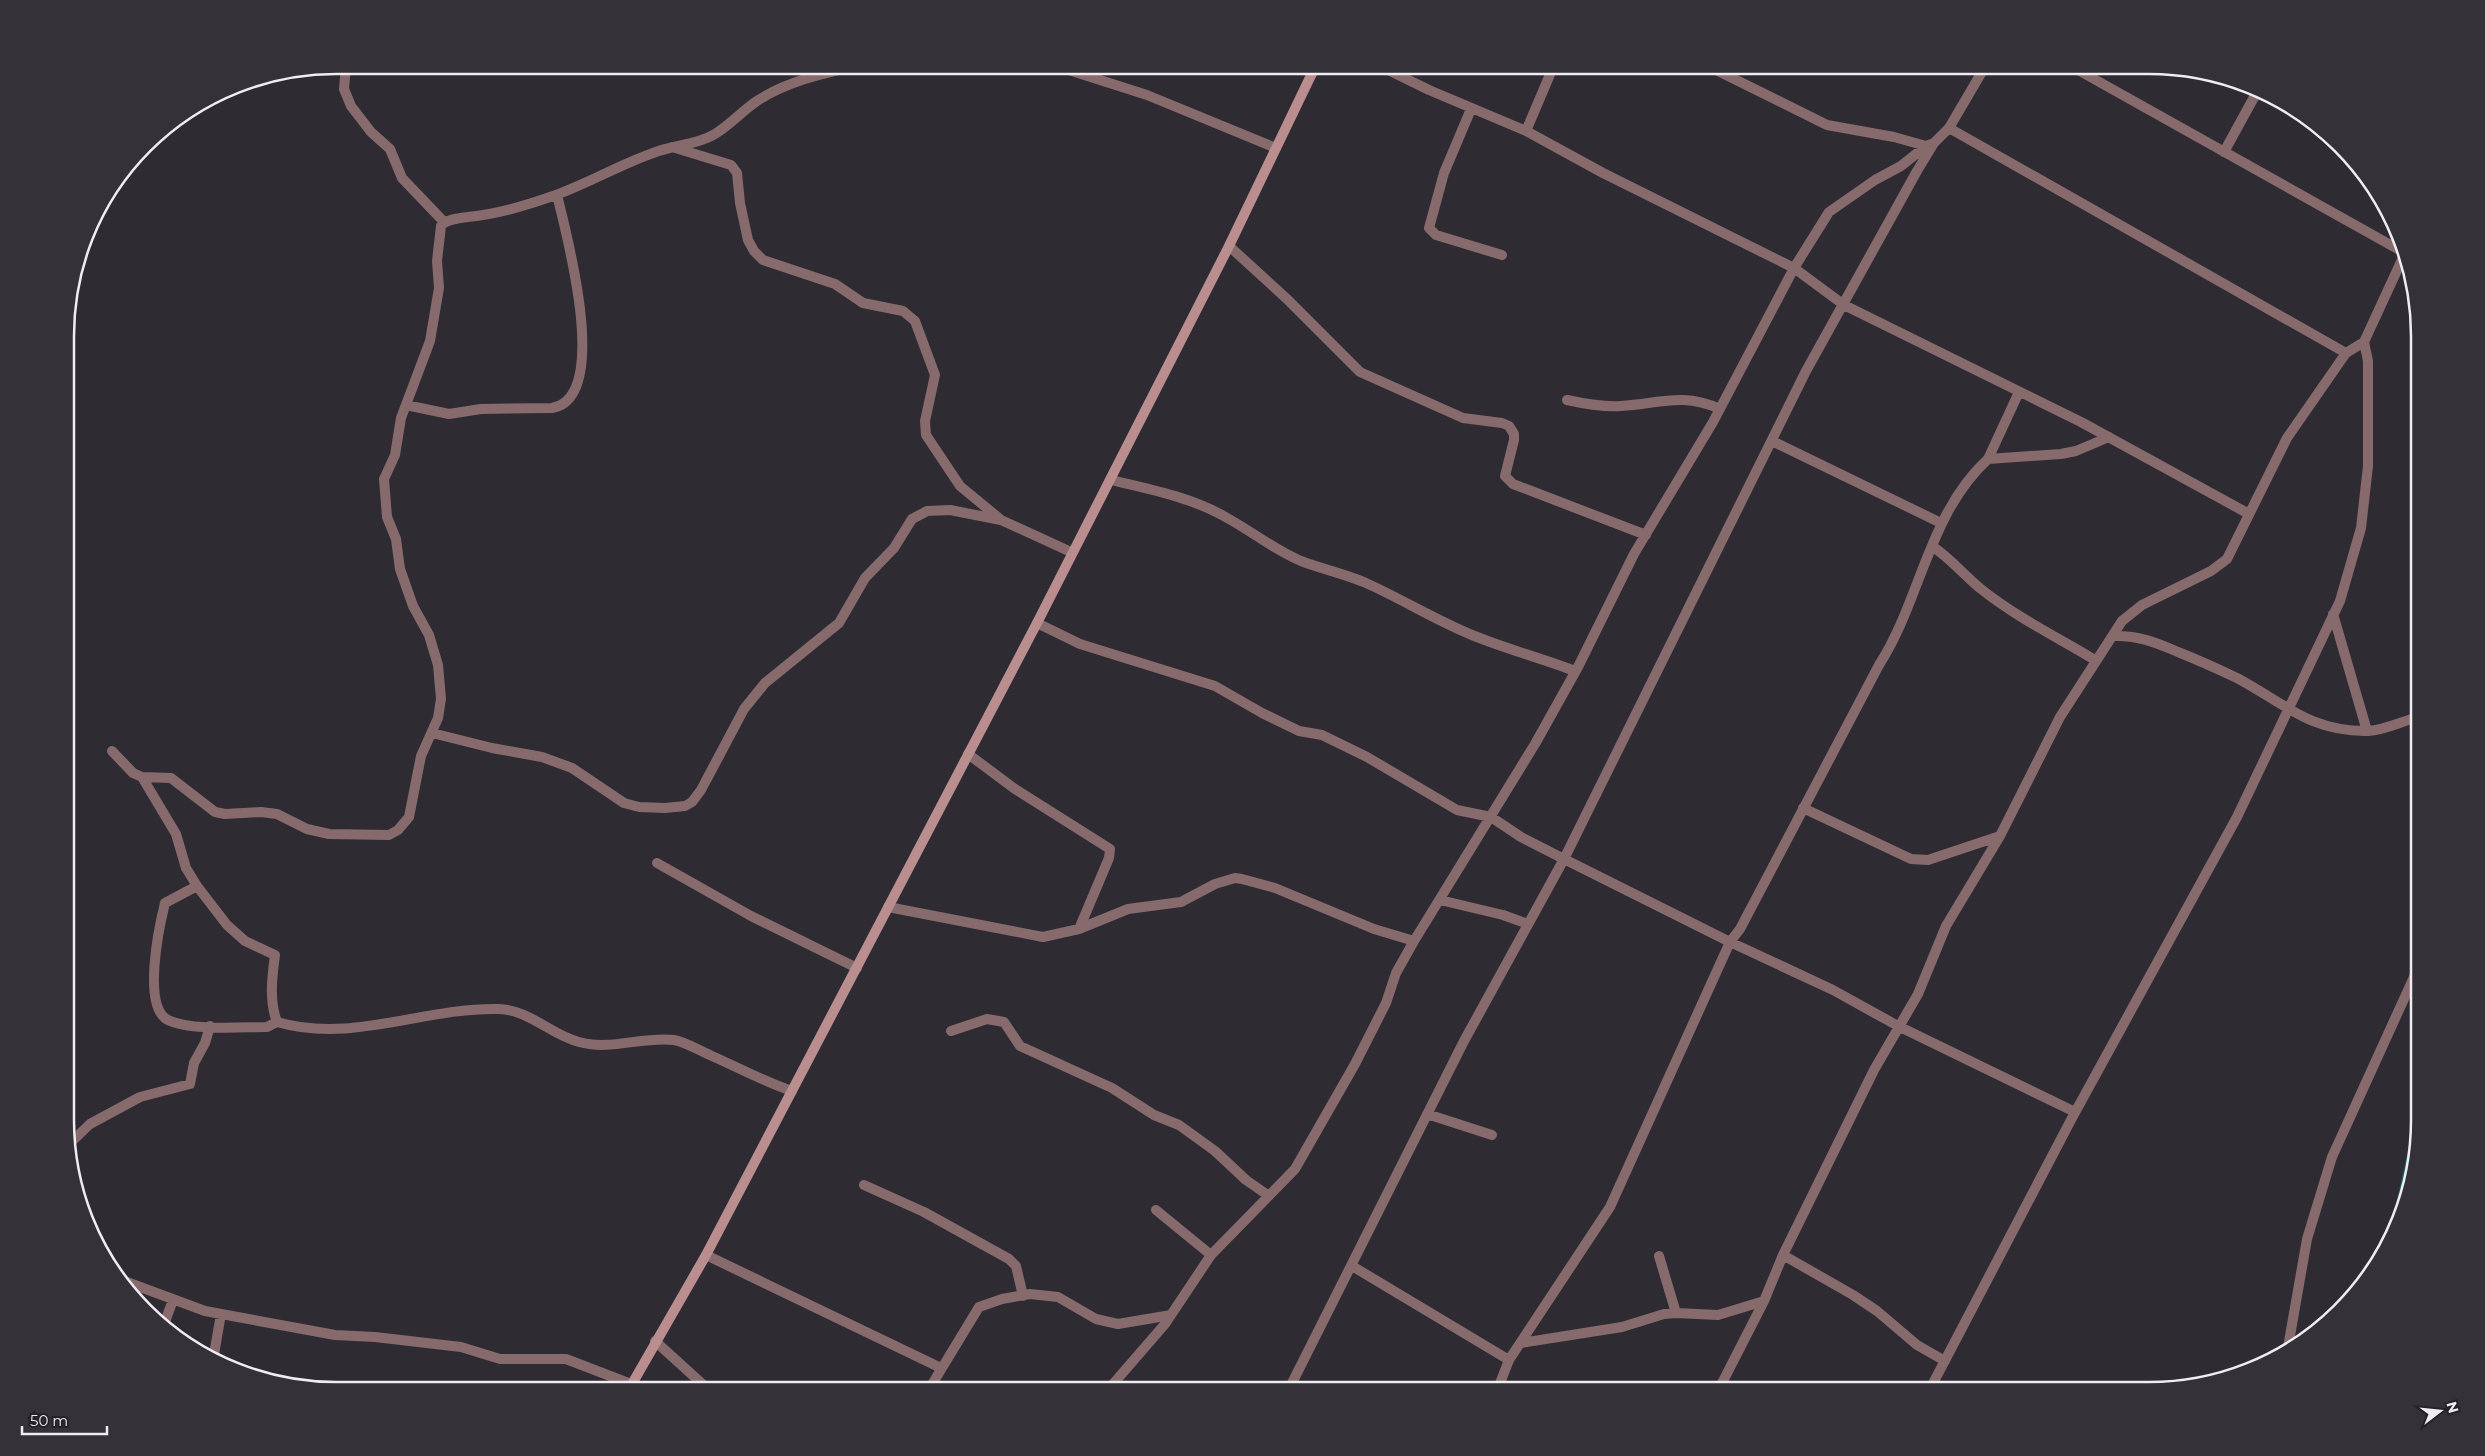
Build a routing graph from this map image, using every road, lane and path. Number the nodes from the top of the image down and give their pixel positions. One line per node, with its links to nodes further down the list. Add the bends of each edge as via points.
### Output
1 (345, 74): 19 (street, via 344,89 360,121 390,149 402,178)
2 (823, 74): 15 (street, via 757,101 716,134)
3 (1082, 74): 16 (street, via 1147,94)
4 (1312, 74): 16 (street)
5 (1397, 74): 11 (street)
6 (1550, 74): 13 (street)
7 (1724, 74): 14 (street, via 1828,125)
8 (1981, 74): 12 (street)
9 (2085, 74): 17 (street)
10 (2255, 96): 17 (street)
11 (1471, 108): 13 (street); 22 (street, via 1444,174 1429,228 1436,236)
12 (1949, 128): 14 (street); 27 (street)
13 (1526, 131): 24 (street)
14 (1930, 144): 24 (street, via 1829,212); 25 (street)
15 (672, 147): 18 (street); 37 (street, via 731,165 736,173 748,240 763,260 835,284 863,302 903,311 915,322 935,374 925,421 926,436 960,486)
16 (1276, 148): 20 (street)
17 (2224, 152): 21 (street)
18 (557, 195): 19 (street, via 517,209); 30 (street, via 572,255 584,336 576,384 568,402 552,408 481,409 449,414)
19 (444, 222): 30 (street, via 440,232 439,288 430,341)
20 (1229, 246): 35 (street); 39 (street, via 1360,372 1463,418 1509,426 1514,440 1505,476 1513,484)
21 (2395, 246)
22 (1502, 255)
23 (2401, 263): 26 (street)
24 (1794, 268): 25 (street); 31 (street)
25 (1844, 305): 28 (street); 33 (street, via 1806,371)
26 (2364, 342): 27 (street); 42 (street, via 2368,361 2368,466 2361,528)
27 (2346, 353): 36 (street, via 2287,438)
28 (2019, 392): 32 (street); 34 (street)
29 (1567, 400): 31 (street, via 1618,406 1674,398 1704,402)
30 (406, 405): 50 (street, via 395,454 384,479 387,517 396,539 400,569 438,665 440,699)
31 (1720, 410): 39 (street)
32 (2109, 437): 34 (street, via 2061,454); 36 (street)
33 (1772, 441): 38 (street); 57 (street)
34 (1988, 459): 38 (street)
35 (1111, 480): 41 (street); 46 (street, via 1206,507 1300,560 1363,582 1427,616 1470,634)
36 (2249, 514): 44 (street, via 2221,564 2142,605 2122,621)
37 (1001, 520): 41 (street); 50 (street, via 950,510 927,511 912,520 894,548 865,578 839,623 765,683 744,709 701,790 685,806 665,808 624,803 572,768 542,757)
38 (1940, 523): 40 (street)
39 (1646, 535): 46 (street)
40 (1932, 546): 45 (street, via 2019,616); 54 (street, via 1894,641)
41 (1071, 552): 43 (street)
42 (2334, 614): 47 (street); 49 (street)
43 (1037, 623): 52 (street); 55 (street, via 1080,644 1215,686 1299,731 1322,735 1367,757 1457,810)
44 (2112, 636): 45 (street); 47 (street, via 2147,639 2238,679)
45 (2095, 660): 56 (street, via 2060,717)
46 (1575, 672): 55 (street)
47 (2287, 710): 49 (street, via 2327,727); 73 (street, via 2237,817)
48 (2411, 719): 49 (street, via 2381,730)
49 (2367, 731)
50 (432, 733): 53 (street, via 421,756 409,817 398,830 388,835 329,834 307,829 277,814 224,814 208,808 171,778)
51 (112, 751): 53 (street, via 133,773)
52 (968, 754): 61 (street); 63 (street, via 1015,790 1110,849 1110,858)
53 (142, 777): 59 (street, via 176,834 186,868)
54 (1804, 808): 56 (street, via 1911,859 1928,860); 65 (street)
55 (1491, 817): 57 (street); 60 (street)
56 (2000, 836): 70 (street, via 1946,926 1918,994)
57 (1564, 859): 62 (street); 65 (street)
58 (657, 863): 66 (street, via 751,916)
59 (197, 886): 68 (street, via 227,925 245,941 275,955 272,978); 69 (street, via 164,903 157,934 155,1001 166,1019 185,1025)
60 (1440, 900): 62 (street); 64 (street)
61 (888, 907): 63 (street, via 1044,937); 66 (street)
62 (1528, 924): 74 (street)
63 (1079, 929): 64 (street, via 1128,909 1181,902 1234,878 1275,888 1374,929)
64 (1414, 941): 78 (street, via 1396,973 1386,1003 1311,1142 1295,1168)
65 (1730, 942): 70 (street, via 1833,990); 95 (street, via 1610,1207)
66 (856, 968): 72 (street)
67 (2411, 984): 94 (street, via 2332,1157 2307,1239)
68 (277, 1022): 69 (street, via 267,1028); 72 (street, via 290,1026 350,1029 474,1010 502,1009 528,1015 547,1029 580,1043 618,1045 675,1040)
69 (210, 1026): 76 (street, via 194,1063 190,1084 140,1097 90,1124)
70 (1898, 1026): 73 (street); 82 (street)
71 (951, 1031): 78 (street, via 987,1019 1004,1022 1020,1046 1112,1088 1154,1115 1179,1125 1215,1150 1246,1180)
72 (792, 1091): 80 (street)
73 (2075, 1112): 98 (street)
74 (1428, 1114): 75 (street); 84 (street)
75 (1492, 1135)
76 (74, 1139)
77 (864, 1185): 86 (street, via 924,1212 1009,1258 1016,1266)
78 (1269, 1196): 81 (street)
79 (1156, 1210): 81 (street)
80 (706, 1254): 93 (street); 99 (street)
81 (1211, 1255): 91 (street)
82 (1783, 1255): 88 (street); 98 (street, via 1853,1295 1917,1345)
83 (1659, 1256): 89 (street)
84 (1352, 1266): 97 (street); 105 (street)
85 (131, 1284): 87 (street)
86 (1023, 1296): 91 (street, via 1058,1297 1096,1319 1118,1324); 99 (street, via 979,1307)
87 (173, 1300): 90 (street); 92 (street)
88 (1764, 1301): 89 (street, via 1718,1315); 107 (street)
89 (1676, 1312): 95 (street, via 1622,1327)
90 (221, 1314): 96 (street); 100 (street, via 336,1335 461,1347 500,1359 566,1360)
91 (1171, 1315): 104 (street)
92 (166, 1319)
93 (655, 1341): 101 (street); 102 (street)
94 (2289, 1342)
95 (1521, 1343): 97 (street)
96 (214, 1352)
97 (1509, 1360): 106 (street)
98 (1945, 1361): 108 (street)
99 (940, 1368): 103 (street)
100 (616, 1382)
101 (633, 1382)
102 (700, 1382)
103 (933, 1382)
104 (1115, 1382)
105 (1293, 1382)
106 (1500, 1382)
107 (1723, 1382)
108 (1933, 1382)

